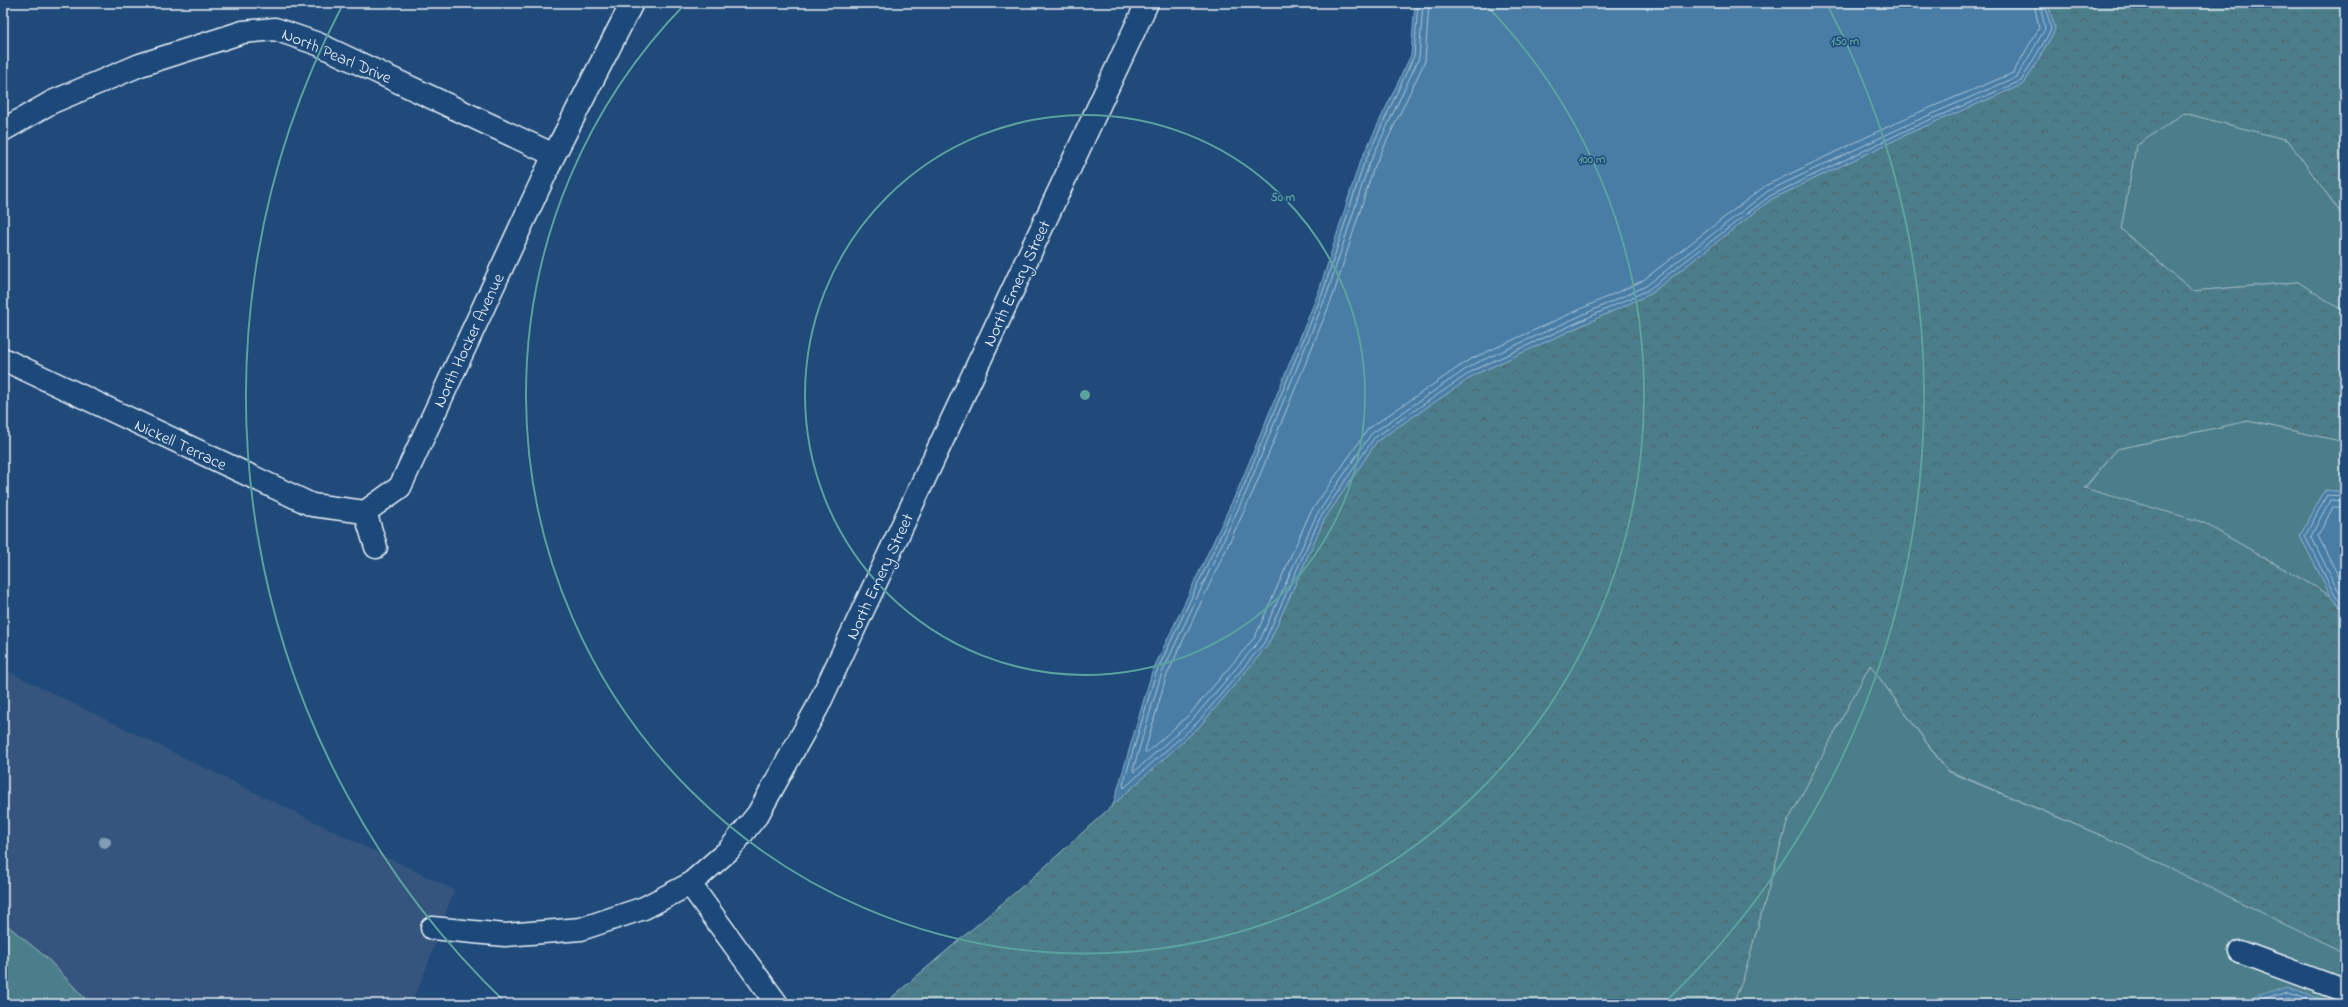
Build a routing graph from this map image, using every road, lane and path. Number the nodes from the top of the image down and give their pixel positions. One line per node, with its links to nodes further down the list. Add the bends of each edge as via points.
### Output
1 (632, 3): 4 (street, North Hocker Avenue)
2 (1147, 3): 8 (street, North Emery Street, via 817,708 758,814 729,850)
3 (3, 130): 4 (street, North Pearl Drive, via 52,102 140,65 243,32 275,29 318,44)
4 (554, 155): 6 (street, North Hocker Avenue, via 400,486)
5 (3, 359): 6 (street, Nickell Terrace, via 312,505)
6 (365, 512): 7 (street)
7 (376, 547)
8 (690, 884): 9 (street, North Emery Street, via 644,908 581,929 505,935); 12 (street)
9 (432, 928)
10 (2240, 952): 11 (street)
11 (2345, 991)
12 (776, 1004)

